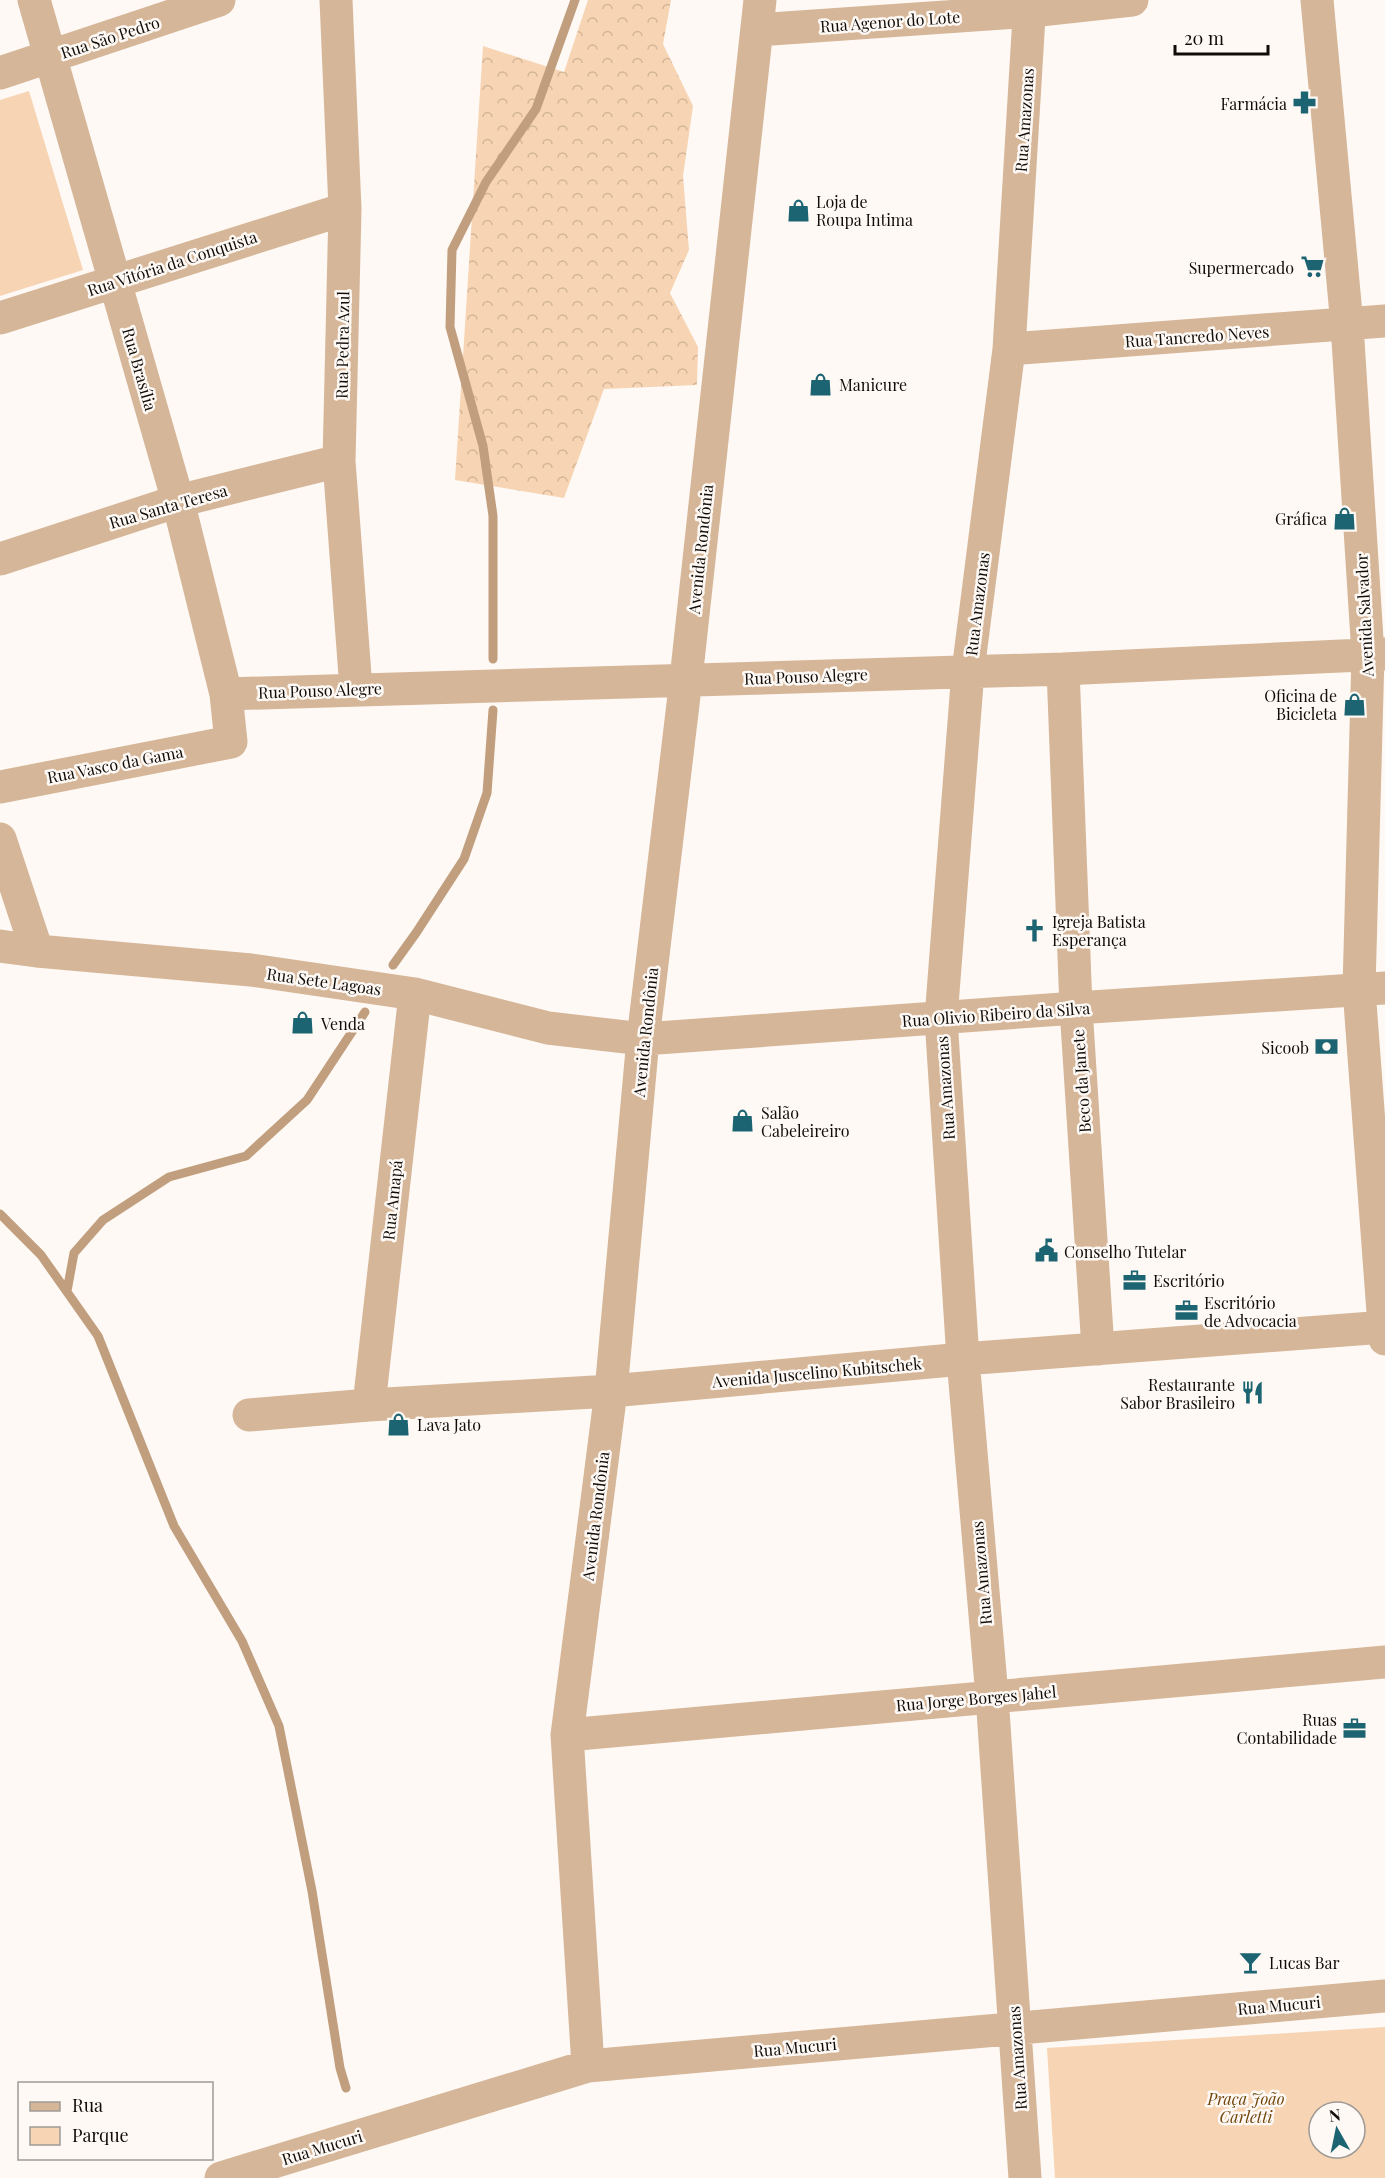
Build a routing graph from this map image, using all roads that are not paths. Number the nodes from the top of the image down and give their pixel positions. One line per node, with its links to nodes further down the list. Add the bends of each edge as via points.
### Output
1 (34, 0): 8 (street, Rua Brasília)
2 (219, 0): 8 (street, Rua São Pedro)
3 (336, 0): 10 (street, Rua Pedra Azul)
4 (1132, 0): 6 (street, Rua Agenor do Lote)
5 (1317, 0): 14 (street, Avenida Salvador)
6 (1030, 5): 7 (street, Rua Agenor do Lote); 15 (street, Rua Amazonas)
7 (758, 15): 22 (street, Avenida Rondônia)
8 (52, 56): 9 (street, Rua São Pedro); 11 (street, Rua Brasília)
9 (0, 73)
10 (345, 209): 11 (street, Rua Vitória da Conquista); 16 (street, Rua Pedra Azul)
11 (115, 282): 12 (street, Rua Vitória da Conquista); 17 (street, Rua Brasília)
12 (0, 318)
13 (1385, 321): 14 (street, Rua Tancredo Neves)
14 (1347, 325): 15 (street, Rua Tancredo Neves); 19 (street, Avenida Salvador)
15 (1009, 349): 21 (street, Rua Amazonas)
16 (339, 461): 17 (street, Rua Santa Teresa); 23 (street, Rua Pedra Azul)
17 (178, 501): 18 (street, Rua Santa Teresa); 24 (street, Rua Brasília)
18 (0, 559)
19 (1376, 654): 20 (street, Rua Pouso Alegre); 30 (street, Avenida Salvador)
20 (1063, 669): 21 (street, Rua Pouso Alegre); 32 (street, Beco da Janete)
21 (968, 671): 22 (street, Rua Pouso Alegre); 33 (street, Rua Amazonas)
22 (686, 679): 23 (street, Rua Pouso Alegre); 34 (street, Avenida Rondônia)
23 (356, 689): 24 (street, Rua Pouso Alegre)
24 (226, 693): 25 (street, Rua Brasília)
25 (231, 742): 26 (street, Rua Vasco da Gama)
26 (0, 787)
27 (0, 839): 29 (street)
28 (0, 946): 29 (street, Rua Sete Lagoas)
29 (37, 951): 31 (street, Rua Sete Lagoas, via 251,970)
30 (1372, 988): 32 (street, Rua Olivio Ribeiro da Silva); 35 (street, Avenida Salvador)
31 (416, 994): 34 (street, Rua Sete Lagoas, via 548,1028); 39 (street, Rua Amapá)
32 (1076, 1008): 33 (street, Rua Olivio Ribeiro da Silva); 36 (street, Beco da Janete)
33 (941, 1018): 34 (street, Rua Olivio Ribeiro da Silva); 37 (street, Rua Amazonas)
34 (643, 1039): 38 (street, Avenida Rondônia)
35 (1384, 1331): 36 (street, Avenida Juscelino Kubitschek)
36 (1098, 1349): 37 (street, Avenida Juscelino Kubitschek)
37 (963, 1359): 38 (street, Avenida Juscelino Kubitschek); 42 (street, Rua Amazonas)
38 (611, 1391): 39 (street, Avenida Juscelino Kubitschek); 43 (street, Avenida Rondônia)
39 (369, 1405): 40 (street, Avenida Juscelino Kubitschek)
40 (249, 1415)
41 (1385, 1662): 42 (street, Rua Jorge Borges Jahel)
42 (992, 1696): 43 (street, Rua Jorge Borges Jahel); 45 (street, Rua Amazonas)
43 (567, 1735): 46 (street, Avenida Rondônia)
44 (1385, 1996): 45 (street, Rua Mucuri)
45 (1016, 2028): 46 (street, Rua Mucuri); 48 (street, Rua Amazonas)
46 (588, 2066): 47 (street, Rua Mucuri)
47 (220, 2178)
48 (1025, 2178)

